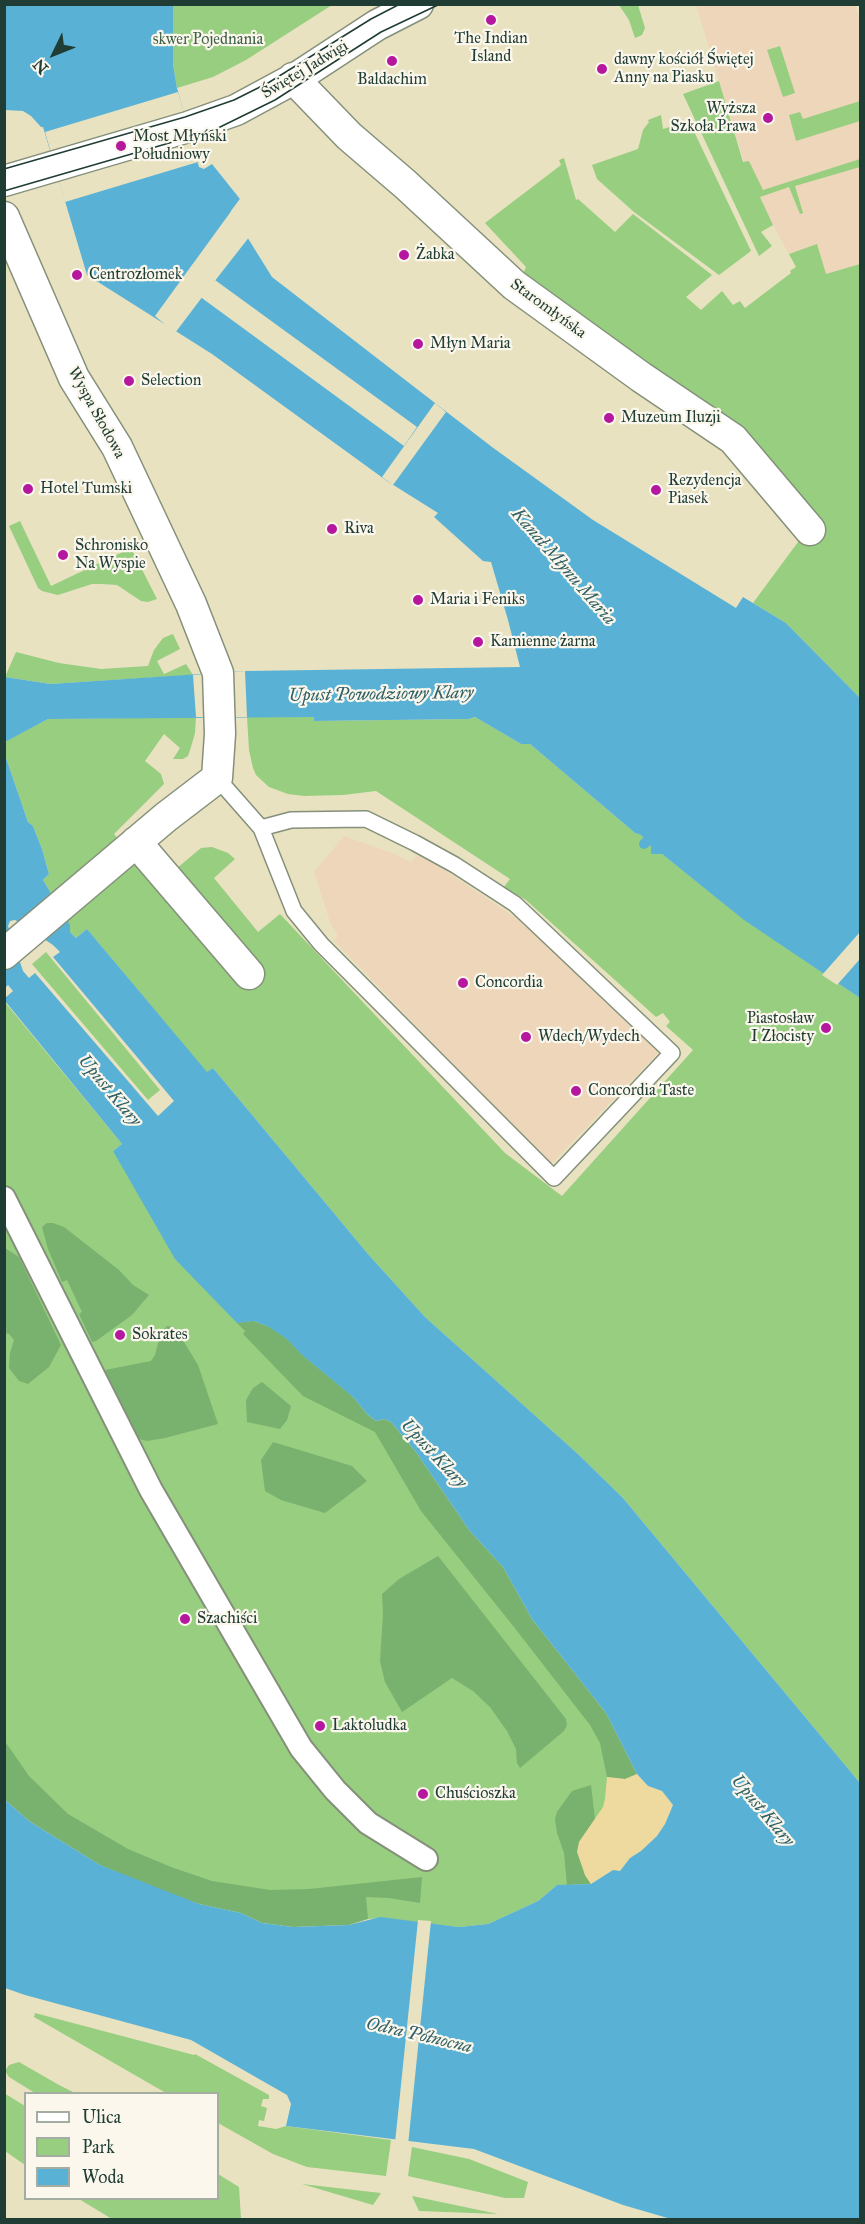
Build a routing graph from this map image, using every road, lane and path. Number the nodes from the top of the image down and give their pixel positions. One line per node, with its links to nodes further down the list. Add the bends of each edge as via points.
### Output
1 (418, 4): 2 (street, Świętej Jadwigi)
2 (293, 78): 3 (street, Świętej Jadwigi, via 236,110); 5 (street, Staromłyńska, via 349,136 514,285 733,439)
3 (4, 181)
4 (4, 217): 6 (street, Wyspa Słodowa, via 74,378 117,447 191,604 218,673)
5 (810, 530)
6 (217, 778): 7 (lane); 8 (street)
7 (261, 828): 7 (lane, via 294,911 321,944 554,1178 672,1053 515,904 415,843 366,819 291,820)
8 (136, 842): 9 (street); 10 (street)
9 (4, 954)
10 (249, 974)
11 (4, 1198): 12 (street, via 151,1490 301,1748 368,1823)
12 (426, 1859)

